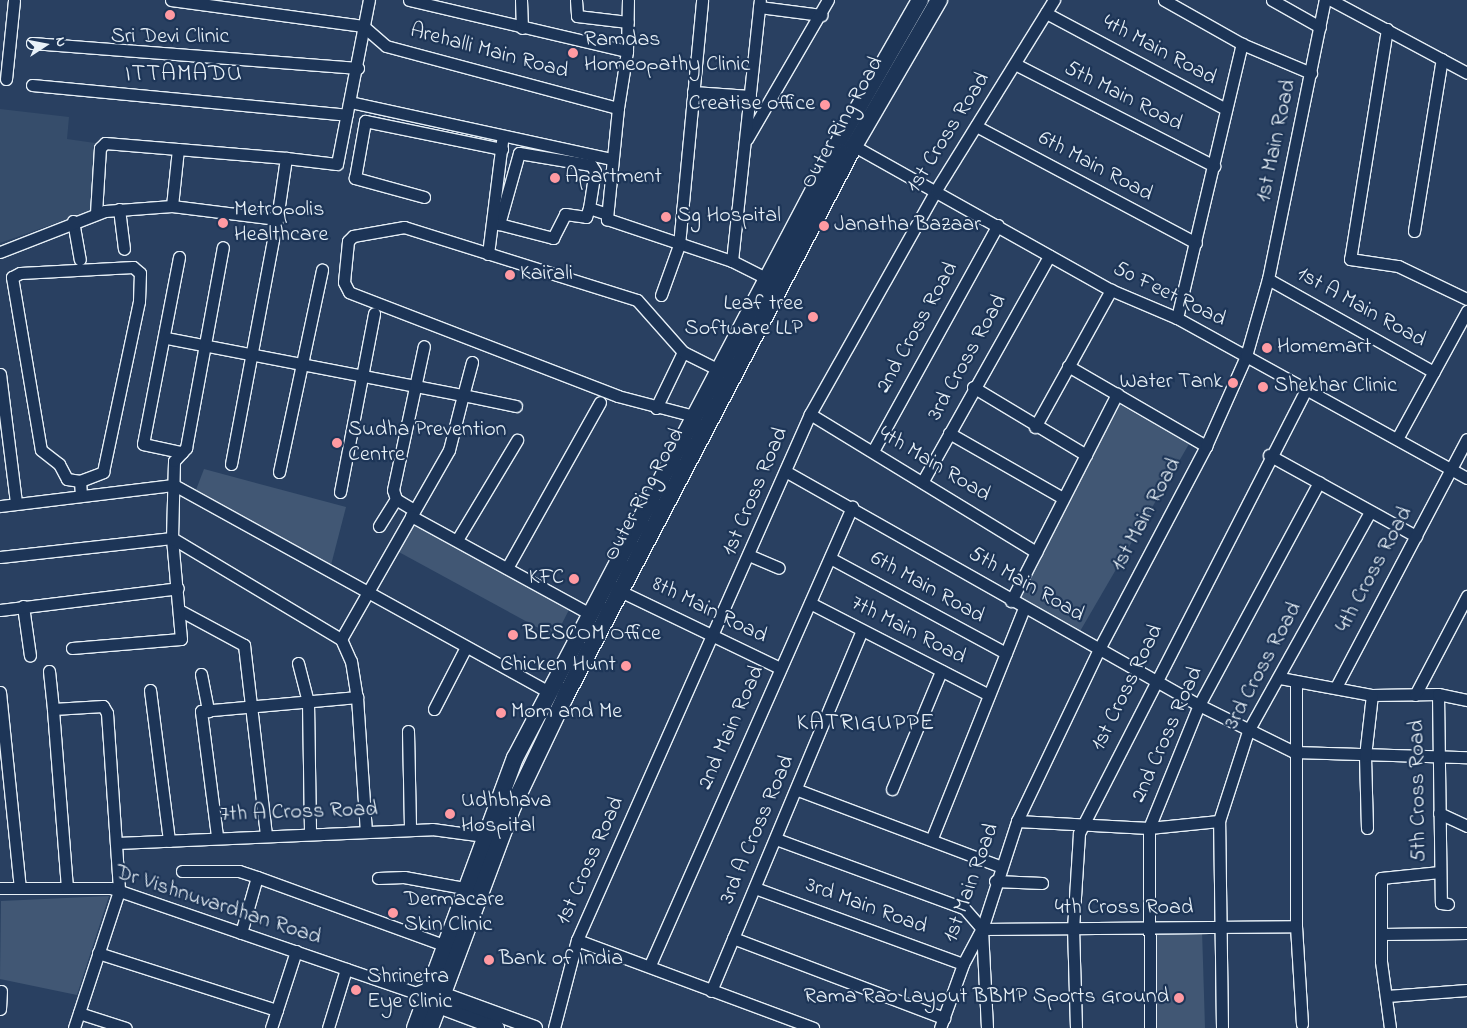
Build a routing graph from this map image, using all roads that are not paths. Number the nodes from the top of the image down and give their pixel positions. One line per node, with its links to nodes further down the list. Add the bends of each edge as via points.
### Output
1 (14, 0): 34 (street)
2 (171, 0): 17 (street)
3 (369, 0): 22 (street)
4 (408, 0): 24 (street)
5 (521, 0): 24 (street)
6 (576, 0): 21 (street, via 577,16)
7 (628, 0): 21 (street)
8 (702, 0): 36 (street)
9 (828, 0): 20 (street)
10 (920, 0): 75 (highway, Outer Ring Road)
11 (939, 0): 45 (highway, Outer Ring Road)
12 (1054, 0): 19 (street, 1st Cross Road)
13 (1164, 0): 27 (street)
14 (1272, 0): 23 (street)
15 (1325, 0): 23 (street, 1st Main Road)
16 (1331, 0): 25 (street)
17 (193, 1): 22 (street)
18 (759, 3): 20 (street); 37 (street)
19 (1046, 13): 30 (street, 1st Cross Road); 40 (street, 4th Main Road)
20 (821, 15): 44 (street)
21 (628, 22): 28 (street)
22 (363, 26): 31 (street); 39 (street, Arehalli Main Road, via 386,46)
23 (1320, 27): 32 (street, 1st Main Road)
24 (522, 28): 28 (street)
25 (1388, 29): 29 (street); 78 (street, via 1350,259 1398,266)
26 (32, 43): 31 (street)
27 (1242, 44): 32 (street); 40 (street)
28 (627, 51): 39 (street)
29 (1442, 59): 33 (street); 62 (street)
30 (1015, 64): 42 (street, 1st Cross Road); 51 (street, 5th Main Road)
31 (358, 68): 38 (street)
32 (1311, 73): 74 (street, 1st Main Road)
33 (1467, 73)
34 (6, 79)
35 (32, 85): 41 (street)
36 (693, 92): 37 (street); 64 (street)
37 (750, 96): 44 (street)
38 (350, 102): 41 (street); 43 (street)
39 (618, 108): 50 (street)
40 (1226, 109): 51 (street)
41 (347, 115): 49 (street, via 337,164)
42 (976, 126): 52 (street, 1st Cross Road); 63 (street, 6th Main Road)
43 (503, 135): 47 (street); 48 (street)
44 (744, 143): 72 (street)
45 (854, 146): 52 (street, 50 Feet Road); 75 (highway, Outer Ring Road)
46 (178, 149): 49 (street); 54 (street); 57 (street, via 105,143 100,148)
47 (502, 149): 53 (street, via 366,121 357,180); 68 (street)
48 (539, 149): 50 (street); 55 (street, via 594,168); 55 (street, via 515,154 499,224 554,238 565,214 586,216)
49 (286, 158): 59 (street)
50 (612, 159): 58 (street)
51 (1214, 166): 63 (street)
52 (936, 190): 61 (street, 50 Feet Road); 103 (street, 1st Cross Road)
53 (424, 197)
54 (172, 206): 56 (street); 59 (street)
55 (589, 208): 58 (street)
56 (119, 209): 57 (street); 66 (street)
57 (96, 213): 60 (street)
58 (604, 213): 64 (street, via 611,223)
59 (277, 219): 86 (street, via 260,323)
60 (74, 221): 67 (street); 71 (street)
61 (998, 225): 69 (street, 50 Feet Road); 111 (street, 2nd Cross Road)
62 (1414, 231)
63 (1196, 243): 81 (street)
64 (679, 245): 72 (street); 77 (street)
65 (223, 247): 83 (street)
66 (124, 249)
67 (0, 252)
68 (488, 254): 85 (street, via 643,303); 102 (street, via 392,226 350,238 344,282 349,292)
69 (1049, 256): 76 (street, 50 Feet Road); 96 (street, 3rd Cross Road)
70 (179, 257): 82 (street)
71 (80, 259)
72 (732, 261): 75 (street)
73 (322, 270): 89 (street)
74 (1268, 279): 87 (street, 1st Main Road); 92 (street, 1st A Main Road)
75 (774, 282): 91 (highway, Outer Ring Road); 147 (highway, Outer Ring Road)
76 (1111, 290): 81 (street, 50 Feet Road); 90 (street)
77 (661, 295)
78 (1467, 299)
79 (1467, 311): 92 (street)
80 (374, 313): 94 (street)
81 (1177, 318): 87 (street, 50 Feet Road)
82 (166, 338): 83 (street); 112 (street, via 143,444)
83 (204, 346): 86 (street); 112 (street)
84 (424, 346): 95 (street)
85 (683, 352): 91 (street); 102 (street)
86 (250, 356): 89 (street); 115 (street)
87 (1246, 356): 97 (street, 50 Feet Road); 110 (street, 1st Main Road)
88 (472, 362): 99 (street)
89 (302, 365): 94 (street); 120 (street)
90 (1068, 366): 98 (street); 105 (street)
91 (719, 370): 104 (highway, Outer Ring Road)
92 (1434, 372): 107 (street)
93 (0, 374): 117 (street)
94 (362, 375): 95 (street); 126 (street)
95 (413, 385): 99 (street); 129 (street, via 393,490)
96 (974, 387): 105 (street); 106 (street, 3rd Cross Road)
97 (1306, 388): 107 (street, 50 Feet Road); 114 (street, 1st Cross Road)
98 (1116, 394): 110 (street); 113 (street)
99 (463, 395): 101 (street); 134 (street, via 449,450)
100 (600, 402): 143 (street)
101 (516, 406)
102 (656, 408): 104 (street)
103 (810, 414): 111 (street, 4th Main Road); 118 (street, 1st Cross Road)
104 (694, 416): 155 (highway, Outer Ring Road)
105 (1035, 427): 113 (street)
106 (949, 433): 122 (street, 3rd Cross Road); 128 (street)
107 (1398, 437): 116 (street, 50 Feet Road)
108 (1467, 439): 116 (street)
109 (517, 440): 138 (street)
110 (1206, 446): 161 (street, 1st Main Road)
111 (873, 451): 122 (street, 4th Main Road)
112 (182, 452): 125 (street, via 174,461)
113 (1086, 455): 128 (street)
114 (1269, 455): 124 (street); 169 (street, 1st Cross Road)
115 (231, 464)
116 (1449, 470): 121 (street, 50 Feet Road); 136 (street, 4th Cross Road)
117 (12, 471): 119 (street); 130 (street)
118 (785, 471): 132 (street, 5th Main Road); 140 (street, 1st Cross Road)
119 (0, 472)
120 (279, 472)
121 (1467, 478)
122 (924, 479): 139 (street, 4th Main Road)
123 (80, 481): 123 (street, via 103,472 139,301 140,273 133,267 20,273 12,278 41,450 59,464 67,479); 127 (street)
124 (1319, 482): 133 (street); 184 (street, 2nd Cross Road)
125 (174, 485): 127 (street); 137 (street); 146 (street)
126 (340, 492)
127 (81, 495): 130 (street)
128 (1063, 498): 139 (street)
129 (396, 499): 134 (street); 135 (street)
130 (16, 503): 131 (street)
131 (0, 506)
132 (852, 507): 142 (street, 2nd Main Road); 149 (street, 5th Main Road)
133 (1370, 512): 136 (street); 170 (street, 3rd Cross Road)
134 (413, 513): 138 (street); 146 (street)
135 (379, 526)
136 (1416, 536): 172 (street, 4th Cross Road)
137 (172, 538): 141 (street); 145 (street); 158 (street)
138 (457, 540): 143 (street)
139 (1036, 552): 149 (street)
140 (751, 556): 144 (street); 157 (street, 1st Cross Road)
141 (0, 557)
142 (830, 558): 150 (street, 2nd Main Road); 162 (street, 6th Main Road)
143 (506, 568): 155 (street)
144 (779, 568)
145 (178, 588): 151 (street); 154 (street)
146 (371, 591): 158 (street); 159 (street)
147 (620, 591): 157 (street, 8th Main Road); 247 (highway, Outer Ring Road, via 513,806)
148 (1467, 596): 179 (street, 5th Cross Road)
149 (1011, 600): 152 (street, 5th Main Road)
150 (810, 603): 156 (street, 7th Main Road); 165 (street, 2nd Main Road)
151 (23, 606): 153 (street); 163 (street)
152 (1024, 608): 161 (street, 5th Main Road); 162 (street)
153 (0, 610)
154 (179, 610): 160 (street, via 181,640 176,642); 183 (street, via 242,642)
155 (592, 615): 175 (highway, Outer Ring Road)
156 (862, 630): 167 (street, 7th Main Road); 195 (street, 3rd A Cross Road)
157 (715, 637): 165 (street, 8th Main Road); 236 (street, 1st Cross Road)
158 (341, 639): 180 (street, via 351,661)
159 (466, 647): 175 (street); 186 (street)
160 (72, 648)
161 (1099, 649): 169 (street, 5th Main Road); 197 (street, 1st Main Road)
162 (1006, 653): 177 (street)
163 (30, 656)
164 (298, 663): 182 (street)
165 (780, 668): 241 (street, 2nd Main Road)
166 (49, 671): 185 (street)
167 (941, 671): 177 (street, 7th Main Road); 194 (street)
168 (201, 674): 187 (street)
169 (1154, 678): 184 (street, 5th Main Road); 199 (street, 1st Cross Road)
170 (1280, 678): 171 (street); 189 (street, 3rd Cross Road)
171 (1296, 682): 172 (street); 190 (street)
172 (1336, 687): 178 (street, 5th Cross Road)
173 (150, 690): 211 (street)
174 (0, 692): 221 (street)
175 (549, 692): 208 (highway, Outer Ring Road)
176 (1438, 694): 179 (street, 5th Cross Road); 181 (street); 191 (street, 5th Cross Road)
177 (989, 695): 209 (street)
178 (1372, 695): 179 (street, 5th Cross Road); 192 (street)
179 (1415, 695)
180 (357, 697): 182 (street); 204 (street)
181 (1467, 700)
182 (308, 702): 183 (street); 206 (street)
183 (252, 704): 187 (street); 205 (street)
184 (1199, 705): 189 (street, 5th Main Road); 201 (street, 2nd Cross Road)
185 (53, 709): 212 (street, via 102,706 107,713); 222 (street)
186 (434, 709)
187 (208, 711): 207 (street, via 201,711)
188 (408, 731): 203 (street)
189 (1248, 731): 190 (street, 5th Main Road); 198 (street, 3rd Cross Road)
190 (1294, 752): 192 (street); 228 (street)
191 (1437, 754): 192 (street); 193 (street); 196 (street, 5th Cross Road)
192 (1365, 756): 202 (street)
193 (1467, 757)
194 (892, 789)
195 (798, 790): 209 (street); 210 (street, 3rd A Cross Road)
196 (1439, 813): 200 (street); 215 (street, 5th Cross Road)
197 (1017, 821): 199 (street); 213 (street, 1st Main Road)
198 (1219, 821): 201 (street); 231 (street, 3rd Cross Road)
199 (1083, 826): 201 (street); 230 (street, 1st Cross Road, via 1079,833)
200 (1467, 826)
201 (1149, 828): 227 (street, 2nd Cross Road)
202 (1368, 828)
203 (410, 830): 204 (street, 7th A Cross Road); 208 (street, 7th A Cross Road)
204 (366, 832): 206 (street, 7th A Cross Road)
205 (266, 834): 206 (street, 7th A Cross Road); 207 (street, 7th A Cross Road)
206 (310, 834)
207 (217, 836): 211 (street, 7th A Cross Road)
208 (483, 836): 223 (highway, Outer Ring Road)
209 (932, 838): 213 (street)
210 (776, 839): 224 (street, 3rd A Cross Road); 229 (street, via 964,908)
211 (169, 841): 212 (street, 7th A Cross Road)
212 (116, 843): 225 (street)
213 (999, 866): 218 (street, 1st Main Road)
214 (182, 871): 216 (street, via 229,870)
215 (1440, 872): 226 (street, 5th Cross Road, via 1441,903); 234 (street, via 1381,878)
216 (257, 877): 233 (street); 237 (street)
217 (378, 878): 223 (street, via 404,877)
218 (995, 881): 219 (street); 229 (street, 1st Main Road)
219 (1042, 883)
220 (0, 888): 221 (street, Dr Vishnuvardhan Road)
221 (20, 888): 222 (street, Dr Vishnuvardhan Road)
222 (67, 888): 225 (street, Dr Vishnuvardhan Road)
223 (464, 888): 237 (highway, Outer Ring Road)
224 (755, 888): 235 (street, 3rd A Cross Road); 240 (street, 3rd Main Road)
225 (119, 891): 233 (street, Dr Vishnuvardhan Road); 239 (street)
226 (1448, 904)
227 (1149, 924): 230 (street, 4th Cross Road); 231 (street, 4th Cross Road); 265 (street, 2nd Cross Road)
228 (1296, 926): 231 (street, 4th Cross Road); 252 (street)
229 (982, 929): 230 (street, 4th Cross Road); 240 (street, 1st Main Road); 263 (street)
230 (1073, 929): 264 (street, 1st Cross Road)
231 (1218, 929): 266 (street, 3rd Cross Road)
232 (1467, 932): 234 (street)
233 (241, 933): 238 (street, Dr Vishnuvardhan Road)
234 (1382, 934): 246 (street)
235 (732, 938): 245 (street, 3rd A Cross Road); 251 (street)
236 (577, 940): 241 (street); 261 (street, 1st Cross Road)
237 (444, 944): 247 (highway, Outer Ring Road)
238 (296, 951): 242 (street, Dr Vishnuvardhan Road); 249 (street)
239 (98, 953): 249 (street); 250 (street)
240 (963, 964): 251 (street, 1st Main Road)
241 (650, 965): 245 (street)
242 (346, 969): 247 (street, Dr Vishnuvardhan Road); 256 (street)
243 (1467, 990): 246 (street)
244 (1, 991): 248 (street)
245 (711, 991): 262 (street)
246 (1388, 996): 267 (street)
247 (430, 997): 257 (highway, Outer Ring Road); 258 (highway, Outer Ring Road); 259 (main road); 260 (main road)
248 (0, 1009)
249 (277, 1010): 255 (street)
250 (79, 1013): 253 (street); 254 (street)
251 (942, 1023)
252 (1302, 1024)
253 (74, 1028)
254 (126, 1028)
255 (271, 1028)
256 (328, 1028)
257 (415, 1028)
258 (430, 1028)
259 (497, 1028)
260 (535, 1028)
261 (554, 1028)
262 (813, 1028)
263 (987, 1028)
264 (1076, 1028)
265 (1150, 1028)
266 (1222, 1028)
267 (1390, 1028)

